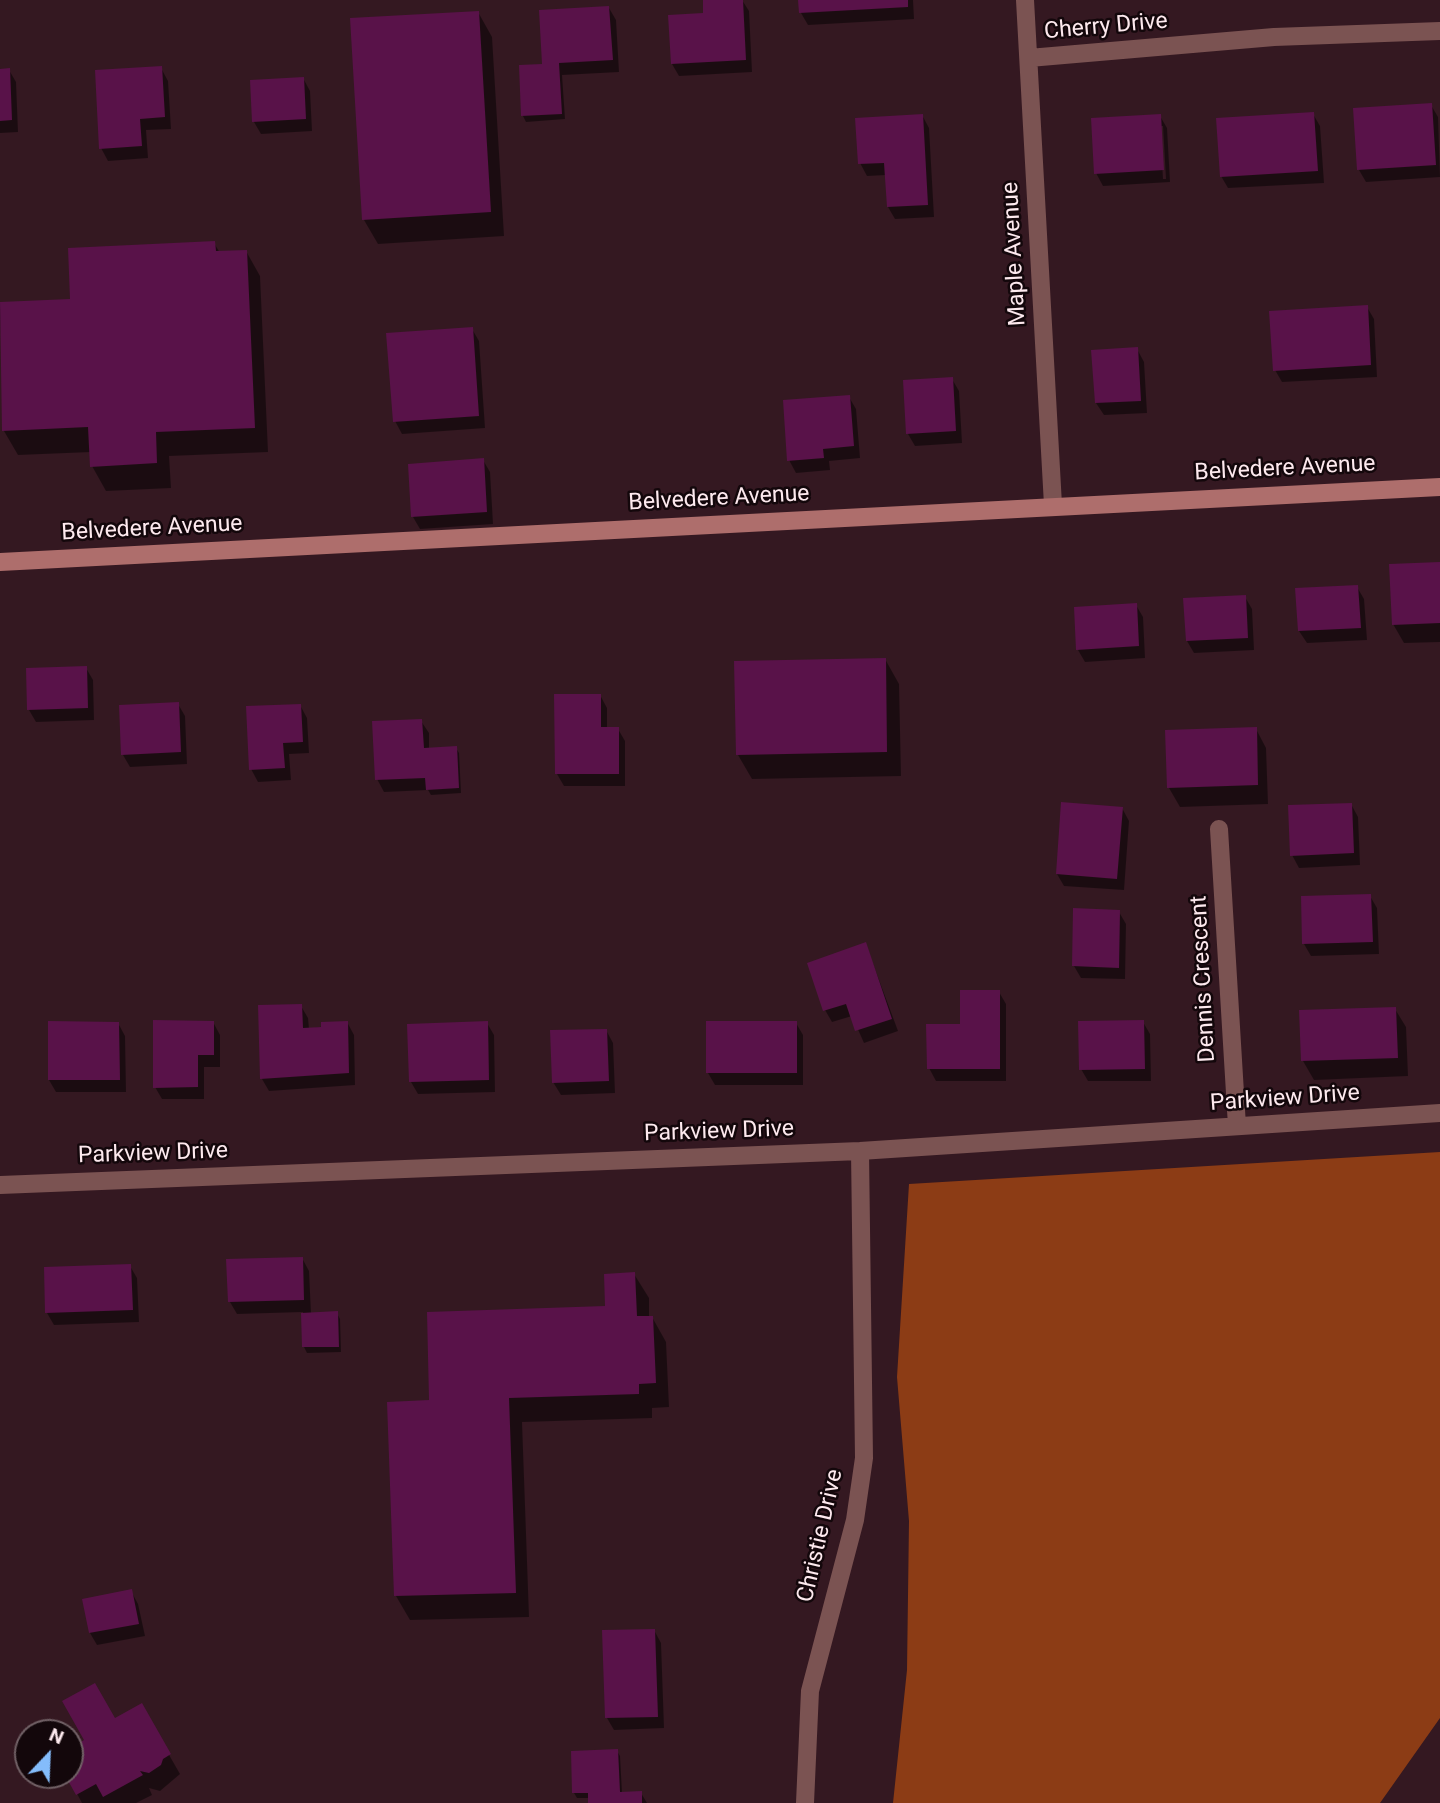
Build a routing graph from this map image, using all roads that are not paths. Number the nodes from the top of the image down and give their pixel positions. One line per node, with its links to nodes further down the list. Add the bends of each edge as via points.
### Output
1 (1025, 0): 3 (street, Maple Avenue)
2 (1440, 31): 3 (street, Cherry Drive, via 1274,37)
3 (1028, 58): 5 (street, Maple Avenue)
4 (1440, 487): 5 (main road, Belvedere Avenue)
5 (1053, 505): 6 (main road, Belvedere Avenue)
6 (0, 562)
7 (1219, 829): 9 (street, Dennis Crescent)
8 (1440, 1114): 9 (street, Parkview Drive)
9 (1237, 1126): 10 (street, Parkview Drive)
10 (860, 1151): 11 (street, Parkview Drive); 12 (street, Christie Drive, via 864,1458 855,1520 810,1690)
11 (0, 1185)
12 (804, 1803)

